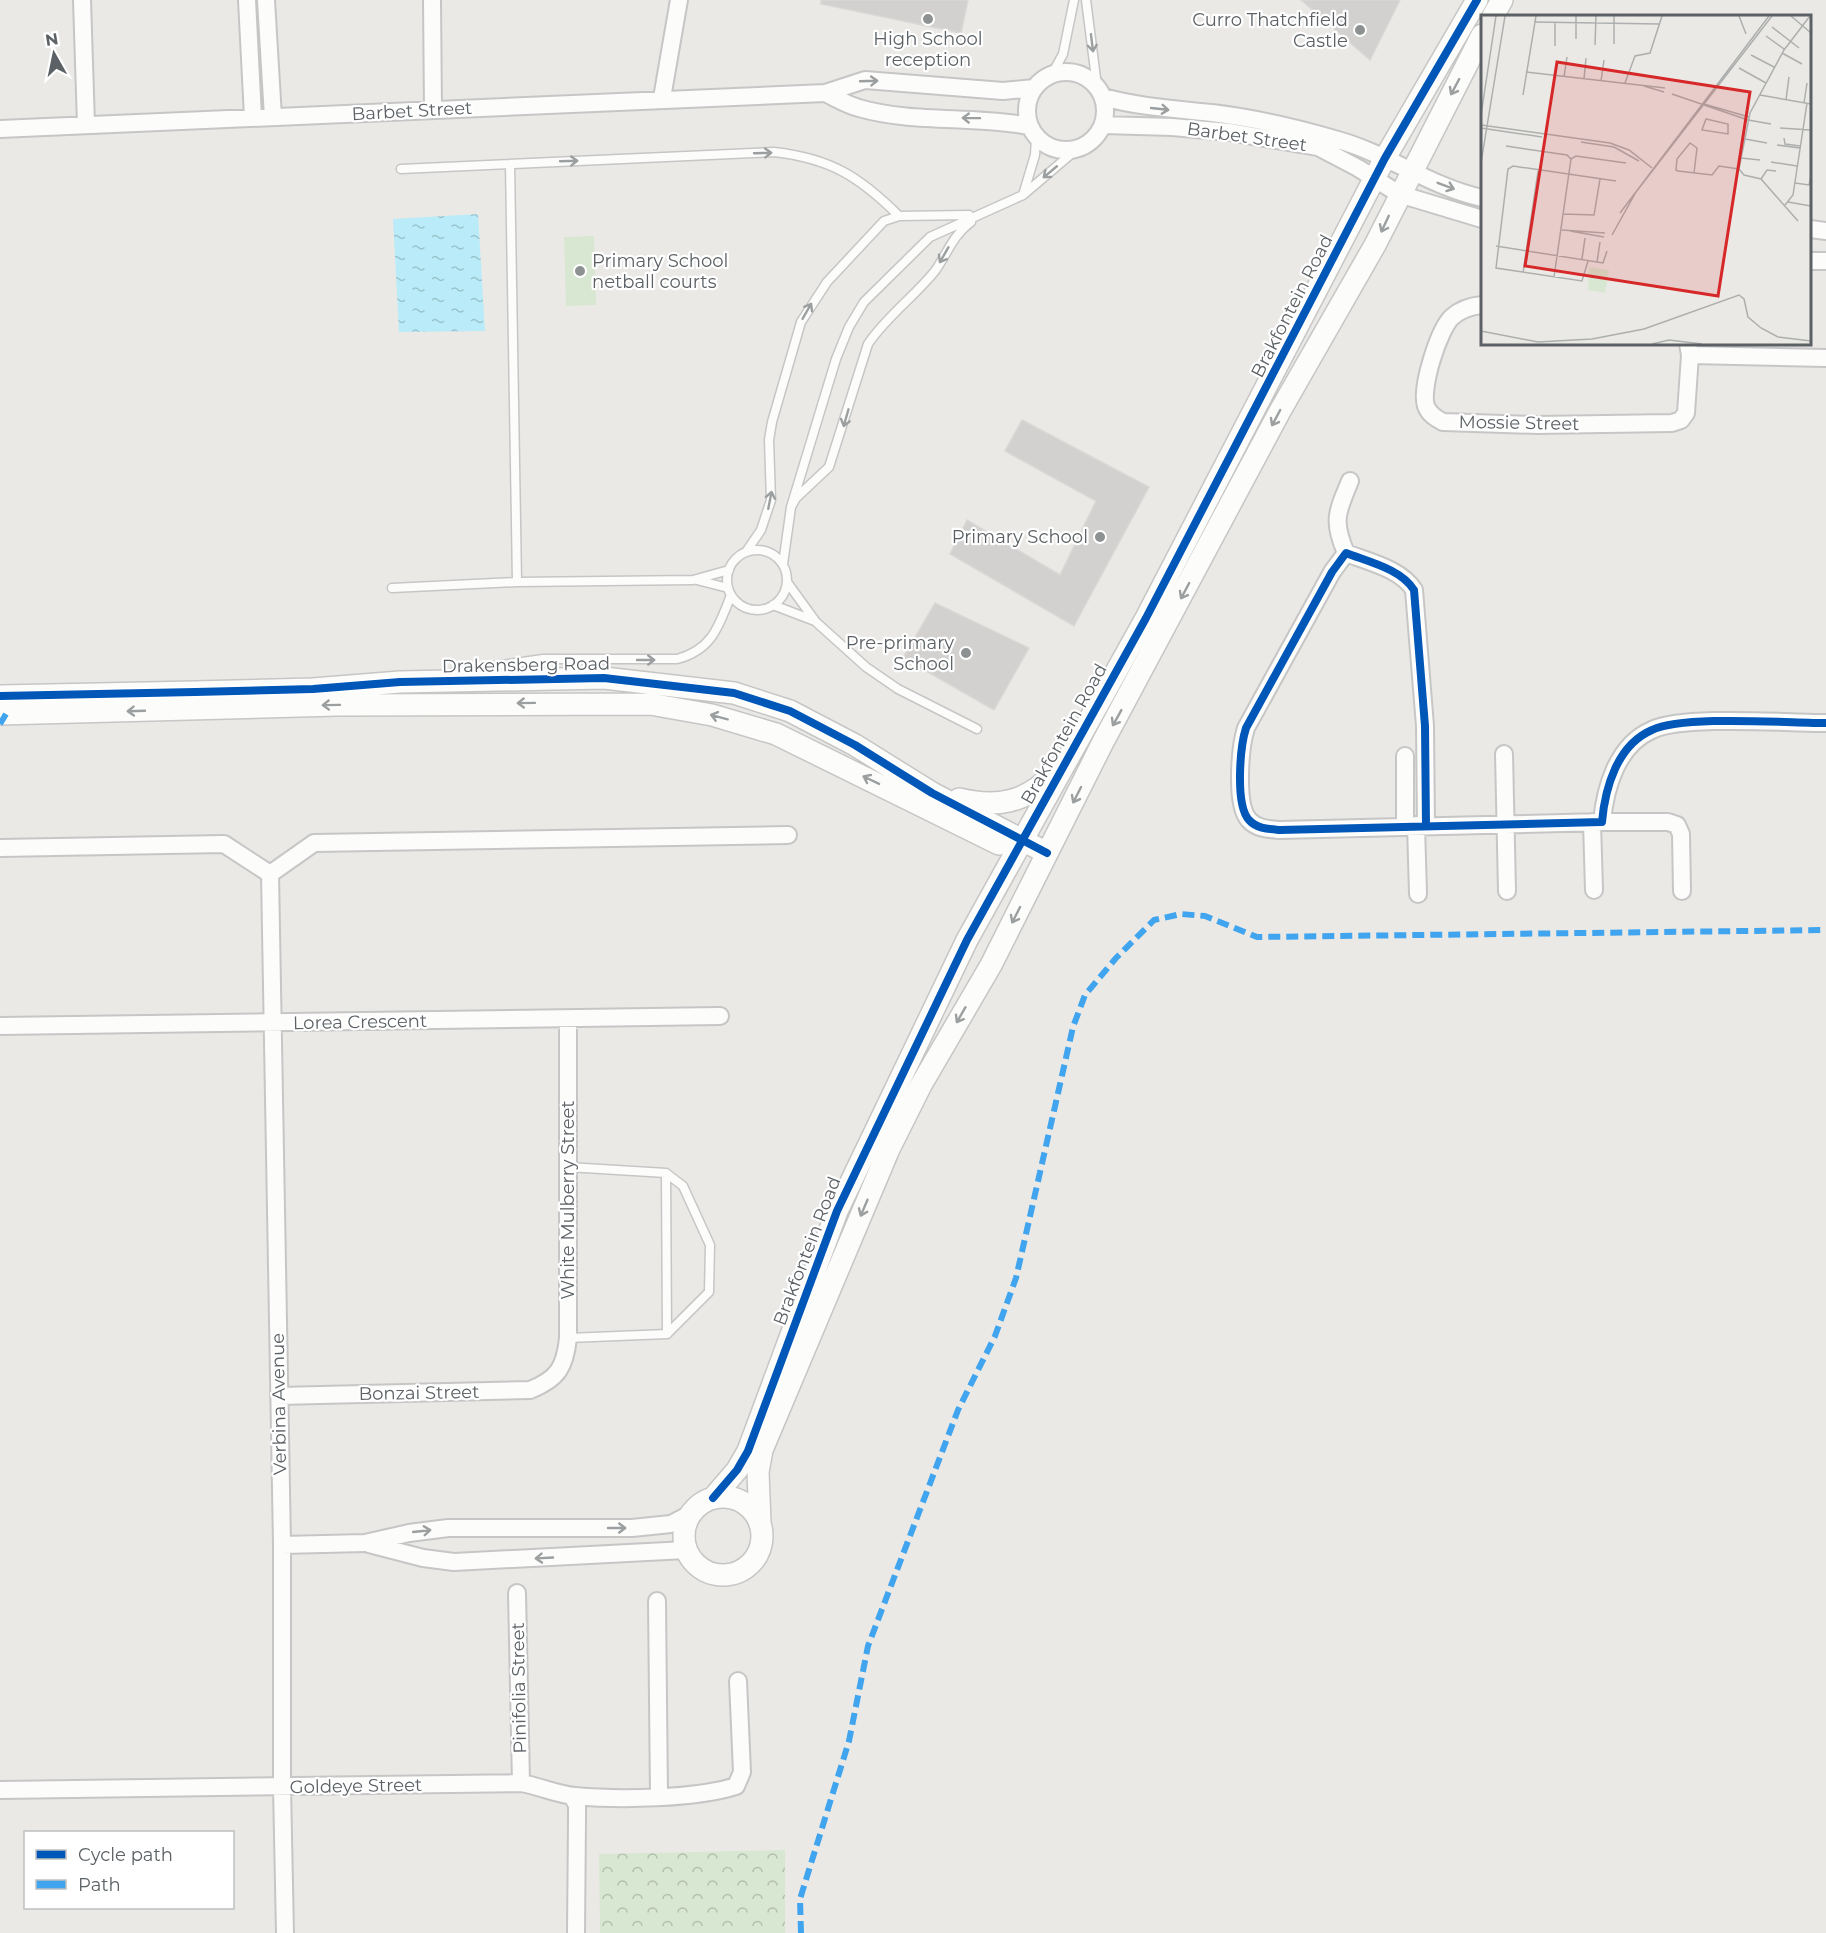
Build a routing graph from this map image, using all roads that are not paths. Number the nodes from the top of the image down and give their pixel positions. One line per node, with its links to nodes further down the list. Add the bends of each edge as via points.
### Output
1 (82, 0): 20 (street)
2 (247, 0): 18 (street)
3 (266, 0): 19 (street)
4 (432, 0): 17 (street)
5 (679, 0): 16 (street)
6 (1074, 0): 12 (lane, via 1063,54)
7 (1086, 0): 14 (lane, one-way to 14)
8 (1477, 0): 25 (street, Brakfontein Road)
9 (1502, 0): 10 (street)
10 (1494, 15)
11 (1481, 37): 28 (street, Brakfontein Road, one-way to 28)
12 (1051, 76): 13 (street); 14 (street, via 1076,73)
13 (1034, 88): 15 (street, Barbet Street, one-way to 13, via 866,80 1003,91); 23 (street, via 1027,106)
14 (1100, 92): 21 (street, via 1106,107); 25 (street, Barbet Street, one-way to 25, via 1130,105 1211,113 1290,127 1361,147)
15 (825, 93): 16 (street, Barbet Street); 23 (street, Barbet Street, one-way to 15, via 981,118 880,113 857,108)
16 (662, 98): 17 (street, Barbet Street)
17 (433, 110): 19 (street, Barbet Street)
18 (253, 117): 19 (street, Barbet Street); 20 (street, Barbet Street)
19 (273, 117)
20 (86, 125): 22 (street, Barbet Street)
21 (1103, 125): 24 (street, via 1093,141); 29 (street, Barbet Street, via 1172,127 1290,142 1332,153)
22 (0, 129)
23 (1033, 132): 24 (street, via 1055,149); 31 (lane, via 1035,155)
24 (1077, 149): 31 (lane, one-way to 31)
25 (1385, 158): 28 (street, Barbet Street); 29 (street, Brakfontein Road)
26 (510, 164): 27 (lane); 34 (lane, one-way to 34, via 774,152 798,155 843,170); 48 (lane)
27 (401, 169)
28 (1411, 172): 30 (street, Brakfontein Road); 32 (street, Barbet Street, one-way to 32)
29 (1374, 179): 30 (street, Barbet Street); 59 (street, Brakfontein Road)
30 (1399, 194): 35 (street, Barbet Street); 69 (street, Brakfontein Road, one-way to 69)
31 (1023, 195): 33 (lane)
32 (1481, 198)
33 (983, 212): 34 (lane); 42 (lane, one-way to 42, via 961,229 936,268 868,344 829,467); 42 (lane, via 930,237 864,302 836,359)
34 (899, 216): 43 (lane, one-way to 34, via 761,530 771,500 772,422 801,322 818,293 843,264 885,222)
35 (1481, 219)
36 (1811, 230): 37 (street)
37 (1826, 231)
38 (1481, 305): 39 (street, Mossie Street, via 1460,310 1450,319 1430,365 1425,381 1426,407 1443,422 1672,423 1686,413)
39 (1689, 349): 40 (street, Mossie Street)
40 (1826, 358)
41 (1350, 481): 44 (street, via 1335,524)
42 (791, 507): 45 (lane)
43 (746, 552): 45 (lane, via 766,552); 46 (lane)
44 (1346, 554): 65 (street, via 1396,573 1414,590 1425,726); 65 (street, via 1332,572 1246,728 1242,741 1243,809 1258,827 1280,830)
45 (783, 564): 49 (lane)
46 (729, 570): 47 (lane); 51 (lane)
47 (693, 579): 48 (lane); 51 (lane)
48 (517, 582): 50 (lane)
49 (787, 582): 52 (lane); 53 (lane)
50 (392, 588)
51 (730, 591): 52 (lane, via 737,602 754,610); 54 (lane, one-way to 51, via 543,659 684,657 707,643 718,627)
52 (773, 605): 53 (lane)
53 (816, 621): 58 (lane, via 866,667 898,689)
54 (400, 682): 55 (street, Drakensberg Road, via 301,689); 62 (street, Drakensberg Road, via 604,678 734,693 790,711 855,745)
55 (0, 696)
56 (0, 714): 67 (street, Drakensberg Road, one-way to 56, via 776,734 712,715 650,704 337,705)
57 (1826, 723): 63 (street, via 1689,723 1651,730 1611,773)
58 (977, 729)
59 (1081, 737): 62 (street, via 1046,781 1009,802 985,805); 67 (street, Brakfontein Road)
60 (1504, 754): 64 (street)
61 (1405, 756): 65 (street)
62 (932, 793): 67 (street, Drakensberg Road)
63 (1597, 822): 64 (street); 71 (street); 73 (street, via 1677,825 1681,834)
64 (1505, 824): 65 (street); 72 (street)
65 (1416, 825): 74 (street)
66 (788, 835): 70 (street, via 314,843)
67 (1018, 846): 69 (street, Drakensberg Road); 80 (street, Brakfontein Road, via 967,939)
68 (0, 848): 70 (street, via 224,844)
69 (1044, 860): 82 (street, Brakfontein Road, one-way to 82, via 991,965 921,1085)
70 (270, 874): 77 (street, Verbina Avenue)
71 (1594, 890)
72 (1507, 891)
73 (1682, 891)
74 (1418, 894)
75 (720, 1016): 76 (street, Lorea Crescent)
76 (568, 1020): 77 (street, Lorea Crescent); 79 (street, White Mulberry Street)
77 (272, 1024): 78 (street, Lorea Crescent); 86 (street, Verbina Avenue)
78 (0, 1026)
79 (568, 1167): 81 (lane); 84 (street, White Mulberry Street)
80 (855, 1171): 82 (street); 87 (street, Brakfontein Road, via 748,1451)
81 (666, 1173): 83 (lane); 83 (lane, via 683,1186 710,1245 709,1292)
82 (875, 1182): 89 (street, Brakfontein Road, one-way to 89, via 762,1450 758,1472)
83 (667, 1334): 84 (lane)
84 (568, 1338): 85 (street, White Mulberry Street, via 563,1368)
85 (554, 1376): 86 (street, Bonzai Street, via 543,1386 530,1390)
86 (279, 1396): 91 (street, Verbina Avenue)
87 (713, 1498): 88 (street); 89 (street, via 736,1499)
88 (690, 1514): 90 (street, one-way to 88, via 448,1528 644,1527 671,1524); 92 (street, via 684,1532)
89 (760, 1523): 92 (street, via 762,1535 755,1557 736,1572 718,1574 701,1569)
90 (365, 1543): 91 (street); 92 (street, one-way to 90, via 454,1562)
91 (282, 1545): 97 (street, Verbina Avenue)
92 (686, 1550)
93 (517, 1593): 96 (street, Pinifolia Street)
94 (657, 1601): 100 (street)
95 (738, 1681): 100 (street, Goldeye Street, via 742,1772 736,1786 717,1792)
96 (521, 1783): 97 (street, Goldeye Street); 99 (street, Goldeye Street)
97 (282, 1787): 98 (street, Goldeye Street); 101 (street, Verbina Avenue)
98 (0, 1790)
99 (572, 1796): 100 (street, Goldeye Street); 102 (street, via 577,1805)
100 (659, 1796)
101 (285, 1933)
102 (576, 1933)

